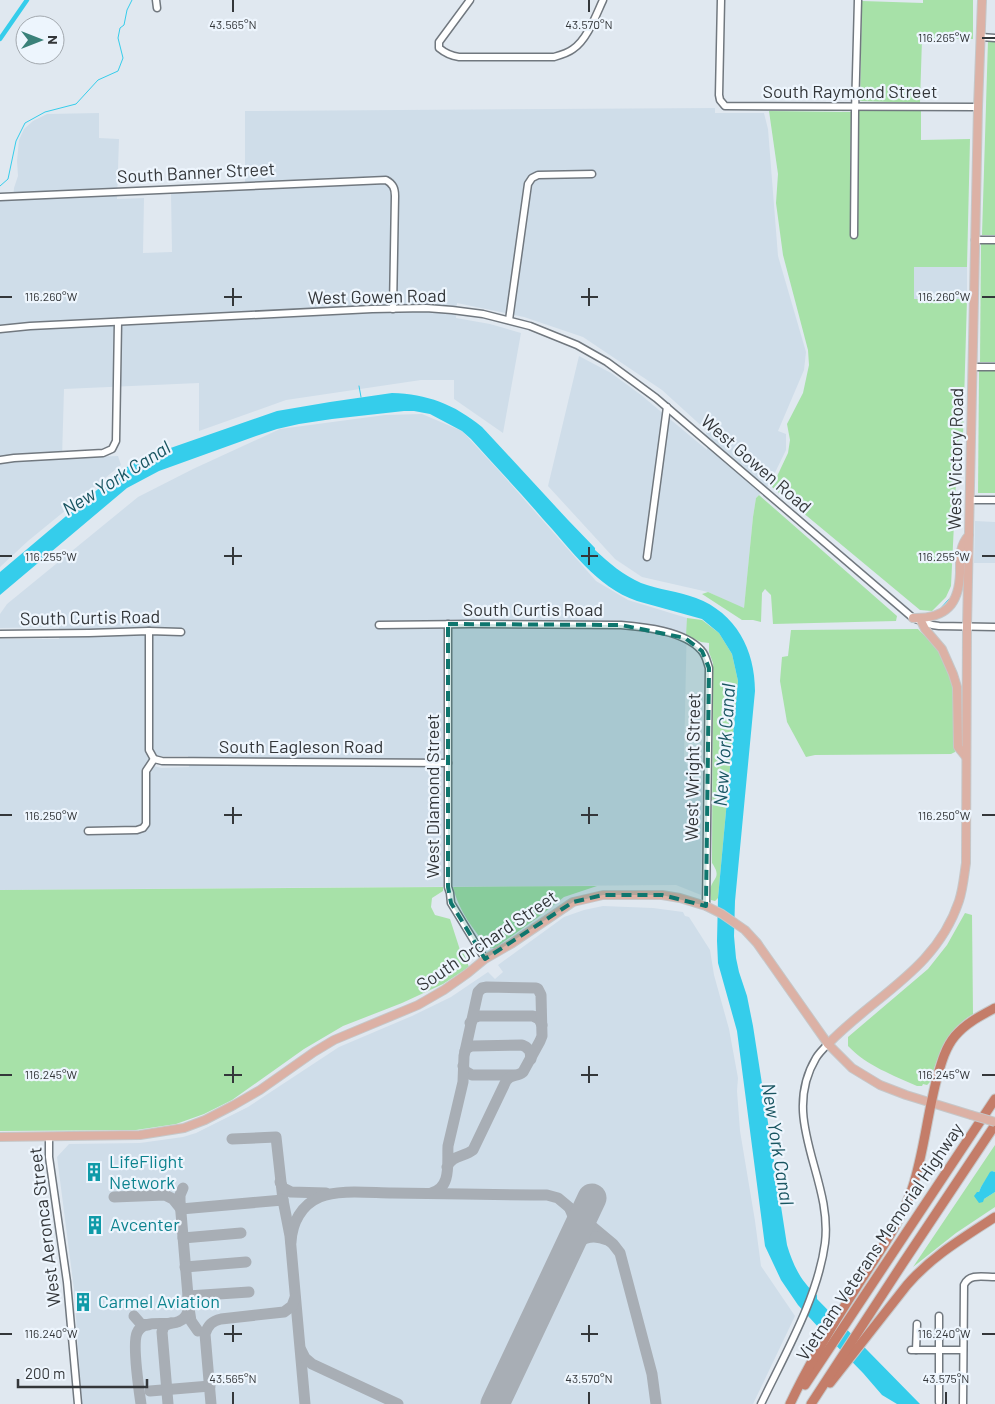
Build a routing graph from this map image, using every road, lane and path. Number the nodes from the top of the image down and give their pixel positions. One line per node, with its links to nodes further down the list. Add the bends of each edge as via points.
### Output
1 (156, 0): 7 (street)
2 (470, 0): 3 (street, via 439,42 439,48 459,58 554,57 572,51 584,37)
3 (603, 0)
4 (721, 0): 10 (street, South Raymond Street, via 719,95 723,104)
5 (858, 0): 10 (street)
6 (982, 0): 8 (main road, West Victory Road)
7 (158, 8)
8 (981, 37): 9 (street); 11 (main road, West Victory Road)
9 (995, 38)
10 (855, 107): 11 (street, South Raymond Street); 14 (street)
11 (978, 107): 15 (main road, West Victory Road)
12 (592, 174): 18 (street, via 538,175 528,184)
13 (1, 197): 17 (street, South Banner Street, via 386,180 394,186 395,196)
14 (854, 235)
15 (975, 240): 16 (street); 21 (main road, West Victory Road)
16 (995, 240)
17 (392, 309): 18 (street, West Gowen Road, via 452,310); 19 (street, West Gowen Road)
18 (509, 320): 23 (street, West Gowen Road, via 554,335 592,354)
19 (118, 322): 20 (street, West Gowen Road); 24 (street, via 116,441 112,449 104,453)
20 (0, 329)
21 (973, 366): 22 (street); 25 (main road, West Victory Road)
22 (995, 367)
23 (667, 407): 28 (street); 29 (street, West Gowen Road)
24 (0, 460)
25 (970, 500): 26 (street); 27 (main road, West Victory Road)
26 (995, 500)
27 (969, 535): 29 (main road, via 962,544 959,586 950,608); 32 (main road, West Victory Road)
28 (647, 557)
29 (917, 620): 32 (street, via 939,626); 38 (main road, via 941,648 953,674 957,687 958,747)
30 (448, 624): 31 (street, South Curtis Road); 37 (street, South Curtis Road, via 639,626); 40 (street, West Diamond Street)
31 (379, 626)
32 (967, 627): 33 (street); 38 (main road, West Victory Road)
33 (995, 627)
34 (149, 630): 35 (street, South Curtis Road); 36 (street, South Curtis Road); 39 (street, via 149,750)
35 (181, 632)
36 (0, 634)
37 (685, 638): 42 (street, West Wright Street, via 702,651 708,668)
38 (966, 757): 45 (main road, West Victory Road, via 966,863 959,901 947,928 924,961)
39 (154, 759): 40 (street, South Eagleson Road, via 162,762); 41 (street, via 146,771 146,824 143,828)
40 (448, 763): 43 (street, West Diamond Street, via 448,887 451,903)
41 (88, 831)
42 (709, 908): 43 (main road, South Orchard Street, via 662,895 603,895 573,902); 45 (main road, South Orchard Street, via 734,921 763,950)
43 (485, 959): 50 (main road, South Orchard Street, via 418,1005 334,1040 260,1090 205,1120 184,1128 140,1135)
44 (995, 1008): 47 (highway, via 975,1018 949,1044)
45 (828, 1044): 47 (main road, South Orchard Street, via 852,1068 880,1085); 61 (street, via 808,1075 802,1100 803,1124 821,1188 825,1223 822,1257 804,1313)
46 (995, 1099): 56 (highway, Vietnam Veterans Memorial Highway, via 847,1322)
47 (931, 1102): 48 (main road, South Orchard Street, bridge); 56 (highway, via 912,1190 882,1248 839,1315)
48 (995, 1124): 55 (highway, Vietnam Veterans Memorial Highway, via 903,1263)
49 (0, 1137): 50 (main road, South Orchard Street)
50 (49, 1137): 60 (street, West Aeronca Street)
51 (995, 1217): 55 (highway, via 919,1271)
52 (995, 1277): 58 (street, via 973,1277 964,1285)
53 (939, 1316): 57 (street)
54 (916, 1324): 57 (street, via 914,1350)
55 (861, 1336): 63 (highway)
56 (827, 1344): 62 (highway, Vietnam Veterans Memorial Highway)
57 (939, 1350): 58 (street); 59 (street)
58 (963, 1350): 64 (street)
59 (939, 1402)
60 (78, 1404)
61 (761, 1404)
62 (792, 1404)
63 (812, 1404)
64 (963, 1404)

